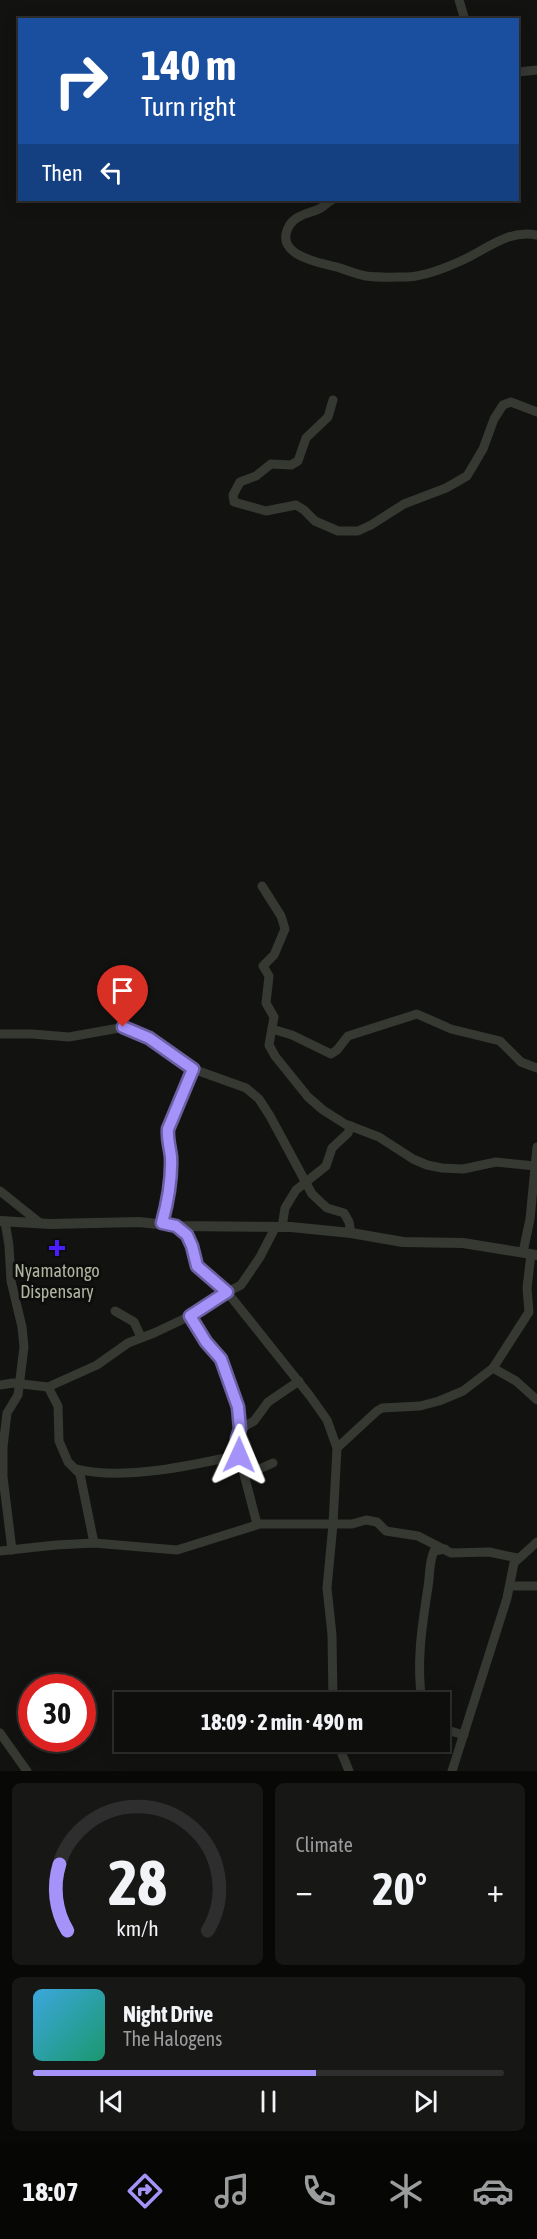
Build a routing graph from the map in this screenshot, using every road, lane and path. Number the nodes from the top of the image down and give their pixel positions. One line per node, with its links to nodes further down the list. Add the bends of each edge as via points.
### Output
1 (459, 0): 2 (street)
2 (464, 18)
3 (537, 70): 4 (street)
4 (519, 72)
5 (330, 201): 6 (street, via 304,213 290,225 289,247 316,263 367,276 410,277 464,260 504,238)
6 (537, 235)
7 (333, 400): 8 (street, via 328,417 306,438 298,461 271,464 240,482 234,502 266,511 296,506 313,520 338,531 358,531 404,504 466,476 503,405 512,402)
8 (537, 412)
9 (262, 886): 10 (street, via 285,929 263,966 269,976 267,1003 273,1013)
10 (272, 1029): 12 (street, via 331,1054 348,1036 417,1014 444,1027 500,1041 521,1062); 14 (street, via 269,1041 275,1056 314,1102)
11 (0, 1034): 13 (street, via 69,1037 125,1027 149,1038)
12 (537, 1068)
13 (193, 1069): 17 (street, via 252,1091 270,1116); 20 (street, via 168,1129 170,1186)
14 (351, 1126): 16 (street, via 427,1165 463,1169 496,1162); 17 (street, via 332,1148 326,1166)
15 (537, 1147): 16 (street)
16 (535, 1166): 25 (street)
17 (304, 1182): 23 (street, via 285,1208); 24 (street, via 327,1208 344,1213)
18 (0, 1191): 21 (street)
19 (2, 1221): 21 (street); 32 (street, via 24,1340)
20 (162, 1223): 21 (street); 22 (street)
21 (40, 1224)
22 (176, 1226): 23 (street); 26 (street, via 190,1240 197,1266)
23 (278, 1227): 24 (street); 26 (street, via 252,1271 241,1285)
24 (351, 1233): 25 (street, via 403,1242 463,1243)
25 (530, 1254): 30 (street, via 529,1312)
26 (227, 1292): 28 (street); 31 (street)
27 (115, 1311): 29 (street, via 134,1322)
28 (190, 1316): 29 (street); 36 (street, via 221,1359 238,1407)
29 (141, 1337): 34 (street, via 97,1365)
30 (493, 1368): 35 (street, via 516,1381); 37 (street, via 463,1391 439,1401 382,1408)
31 (299, 1381): 36 (street, via 268,1402 255,1421); 37 (street, via 327,1420)
32 (19, 1384): 33 (street); 34 (street); 47 (street, via 7,1413 3,1447)
33 (0, 1386)
34 (48, 1387): 40 (street, via 58,1406 59,1441 68,1462)
35 (537, 1400)
36 (240, 1429): 38 (street)
37 (337, 1448): 43 (street)
38 (239, 1455): 40 (street, via 152,1470 100,1473); 41 (street)
39 (273, 1463): 41 (street)
40 (77, 1469): 45 (street)
41 (246, 1475): 42 (street)
42 (257, 1524): 43 (street); 45 (street, via 177,1550)
43 (333, 1524): 46 (street, via 370,1520 386,1531 418,1536); 52 (street, via 327,1588)
44 (537, 1542): 49 (street)
45 (94, 1544): 47 (street)
46 (445, 1549): 49 (street, via 452,1553 489,1552); 53 (street, via 434,1551 430,1566 420,1637)
47 (12, 1550): 48 (street)
48 (0, 1551)
49 (517, 1558): 50 (street)
50 (510, 1586): 51 (street); 56 (street)
51 (537, 1586)
52 (333, 1692)
53 (421, 1692)
54 (450, 1731): 56 (street)
55 (0, 1733): 58 (street)
56 (464, 1735): 60 (street)
57 (342, 1752): 59 (street)
58 (27, 1771)
59 (349, 1771)
60 (452, 1771)

